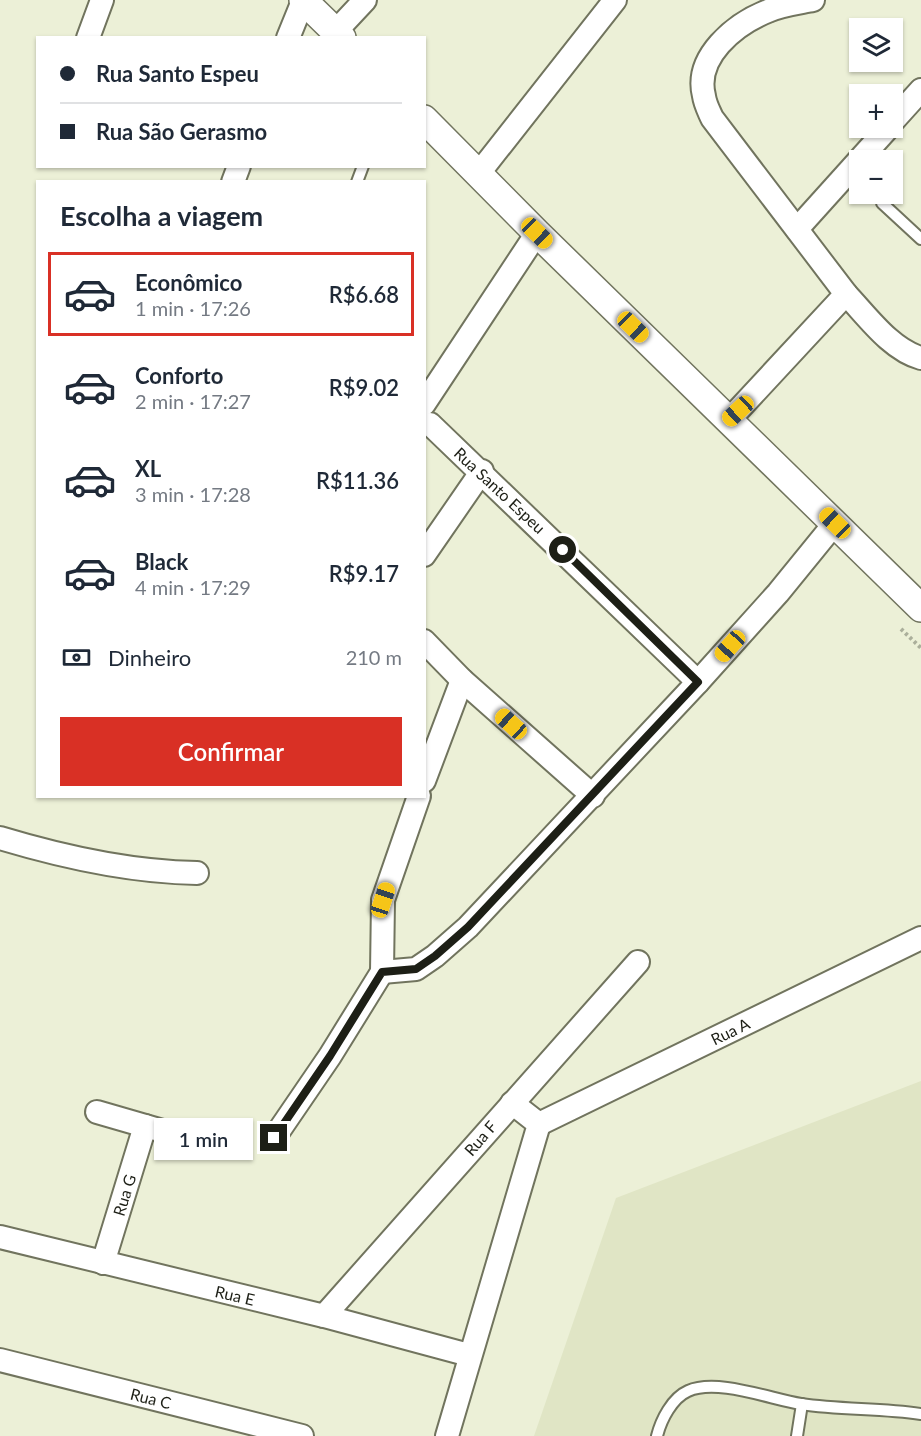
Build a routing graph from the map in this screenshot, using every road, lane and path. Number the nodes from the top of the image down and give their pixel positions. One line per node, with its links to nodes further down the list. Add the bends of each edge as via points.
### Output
1 (102, 0): 7 (street)
2 (303, 0): 6 (street); 8 (street)
3 (365, 0): 6 (street)
4 (615, 0): 13 (street)
5 (813, 0): 15 (street, via 768,10 730,32 708,59 703,75 703,95 712,118)
6 (339, 34)
7 (89, 36)
8 (289, 36)
9 (921, 90): 10 (street)
10 (903, 110)
11 (426, 121): 13 (street)
12 (879, 138): 15 (street)
13 (479, 173): 16 (street)
14 (883, 204): 17 (lane)
15 (797, 229): 18 (street)
16 (537, 233): 20 (street); 21 (street)
17 (921, 239)
18 (846, 294): 19 (street, via 890,339); 21 (street)
19 (921, 358)
20 (427, 414): 22 (street, Rua Santo Espeu)
21 (729, 420): 23 (street)
22 (482, 471): 24 (street); 28 (street, Rua Santo Espeu)
23 (835, 523): 25 (street); 28 (street)
24 (426, 552)
25 (921, 608)
26 (426, 643): 27 (street)
27 (462, 680): 29 (street); 30 (street)
28 (698, 682): 30 (street)
29 (426, 776)
30 (593, 796): 36 (street, via 468,927 435,956 416,969)
31 (418, 798): 36 (street, via 383,900)
32 (0, 838): 33 (street, via 52,853)
33 (197, 873)
34 (921, 938): 39 (street, Rua A)
35 (639, 962): 37 (street, Rua F)
36 (382, 972): 42 (street)
37 (512, 1103): 39 (street); 45 (street, Rua F)
38 (97, 1112): 40 (street)
39 (539, 1124): 46 (street)
40 (145, 1126): 41 (street); 44 (street, Rua G)
41 (173, 1134)
42 (274, 1138)
43 (0, 1237): 44 (street, Rua E)
44 (103, 1263): 45 (street, Rua E)
45 (324, 1316): 46 (street, Rua E)
46 (469, 1355): 51 (street)
47 (0, 1360): 50 (street, Rua C)
48 (802, 1404): 49 (lane); 52 (lane, via 707,1387 687,1392 673,1402); 53 (lane)
49 (921, 1414)
50 (302, 1436)
51 (447, 1436)
52 (657, 1436)
53 (797, 1436)

